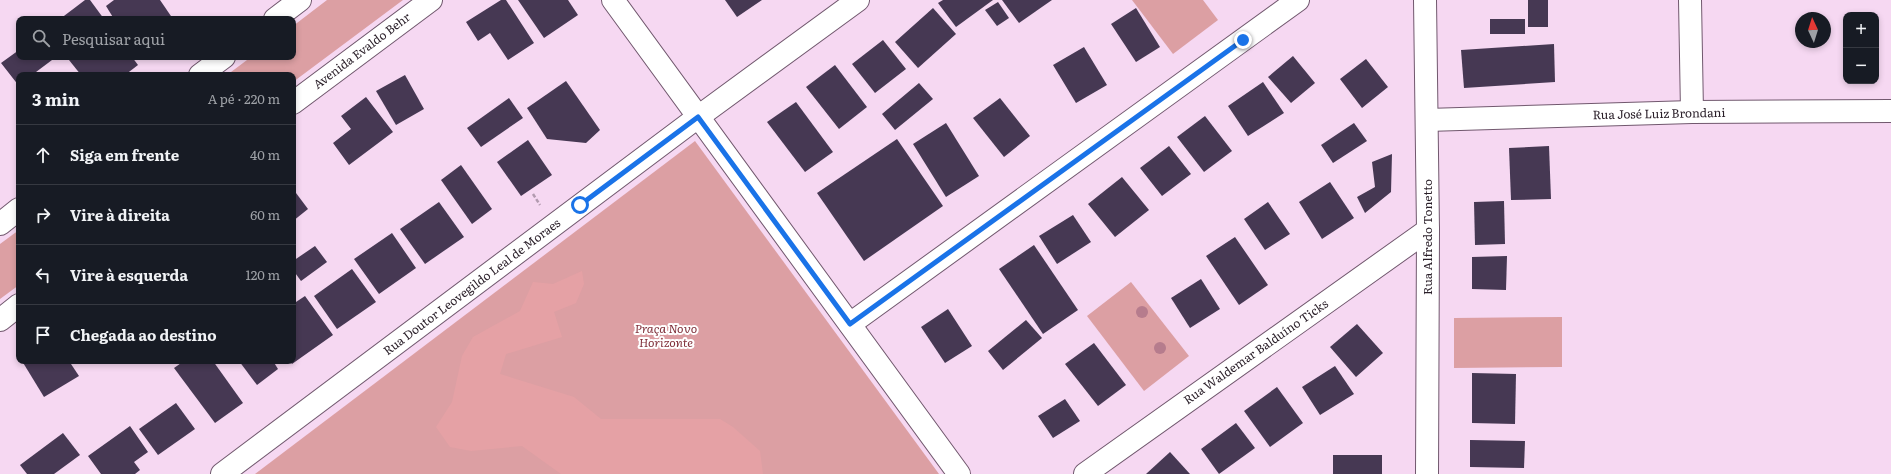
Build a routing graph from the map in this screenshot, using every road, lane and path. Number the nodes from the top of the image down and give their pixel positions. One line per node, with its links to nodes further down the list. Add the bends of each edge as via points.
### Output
1 (300, 0): 8 (street)
2 (431, 0): 11 (street, Avenida Evaldo Behr)
3 (613, 0): 14 (street)
4 (858, 0): 14 (street, Rua Doutor Leovegildo Leal de Moraes)
5 (1298, 0): 23 (street)
6 (1425, 0): 15 (street, Rua Alfredo Tonetto)
7 (1690, 0): 13 (street)
8 (279, 16)
9 (220, 60): 10 (street)
10 (204, 72)
11 (296, 100)
12 (1891, 111): 13 (street, Rua José Luiz Brondani)
13 (1692, 112): 15 (street, Rua José Luiz Brondani)
14 (698, 117): 23 (street); 24 (street, Rua Doutor Leovegildo Leal de Moraes)
15 (1427, 120): 20 (street, Rua Alfredo Tonetto)
16 (533, 194): 17 (path)
17 (541, 207)
18 (16, 211): 19 (street)
19 (0, 224)
20 (1428, 230): 26 (street, Rua Waldemar Balduíno Ticks); 27 (street, Rua Alfredo Tonetto)
21 (16, 308): 22 (street)
22 (0, 320)
23 (850, 324): 25 (street)
24 (222, 474)
25 (959, 474)
26 (1085, 474)
27 (1427, 474)

